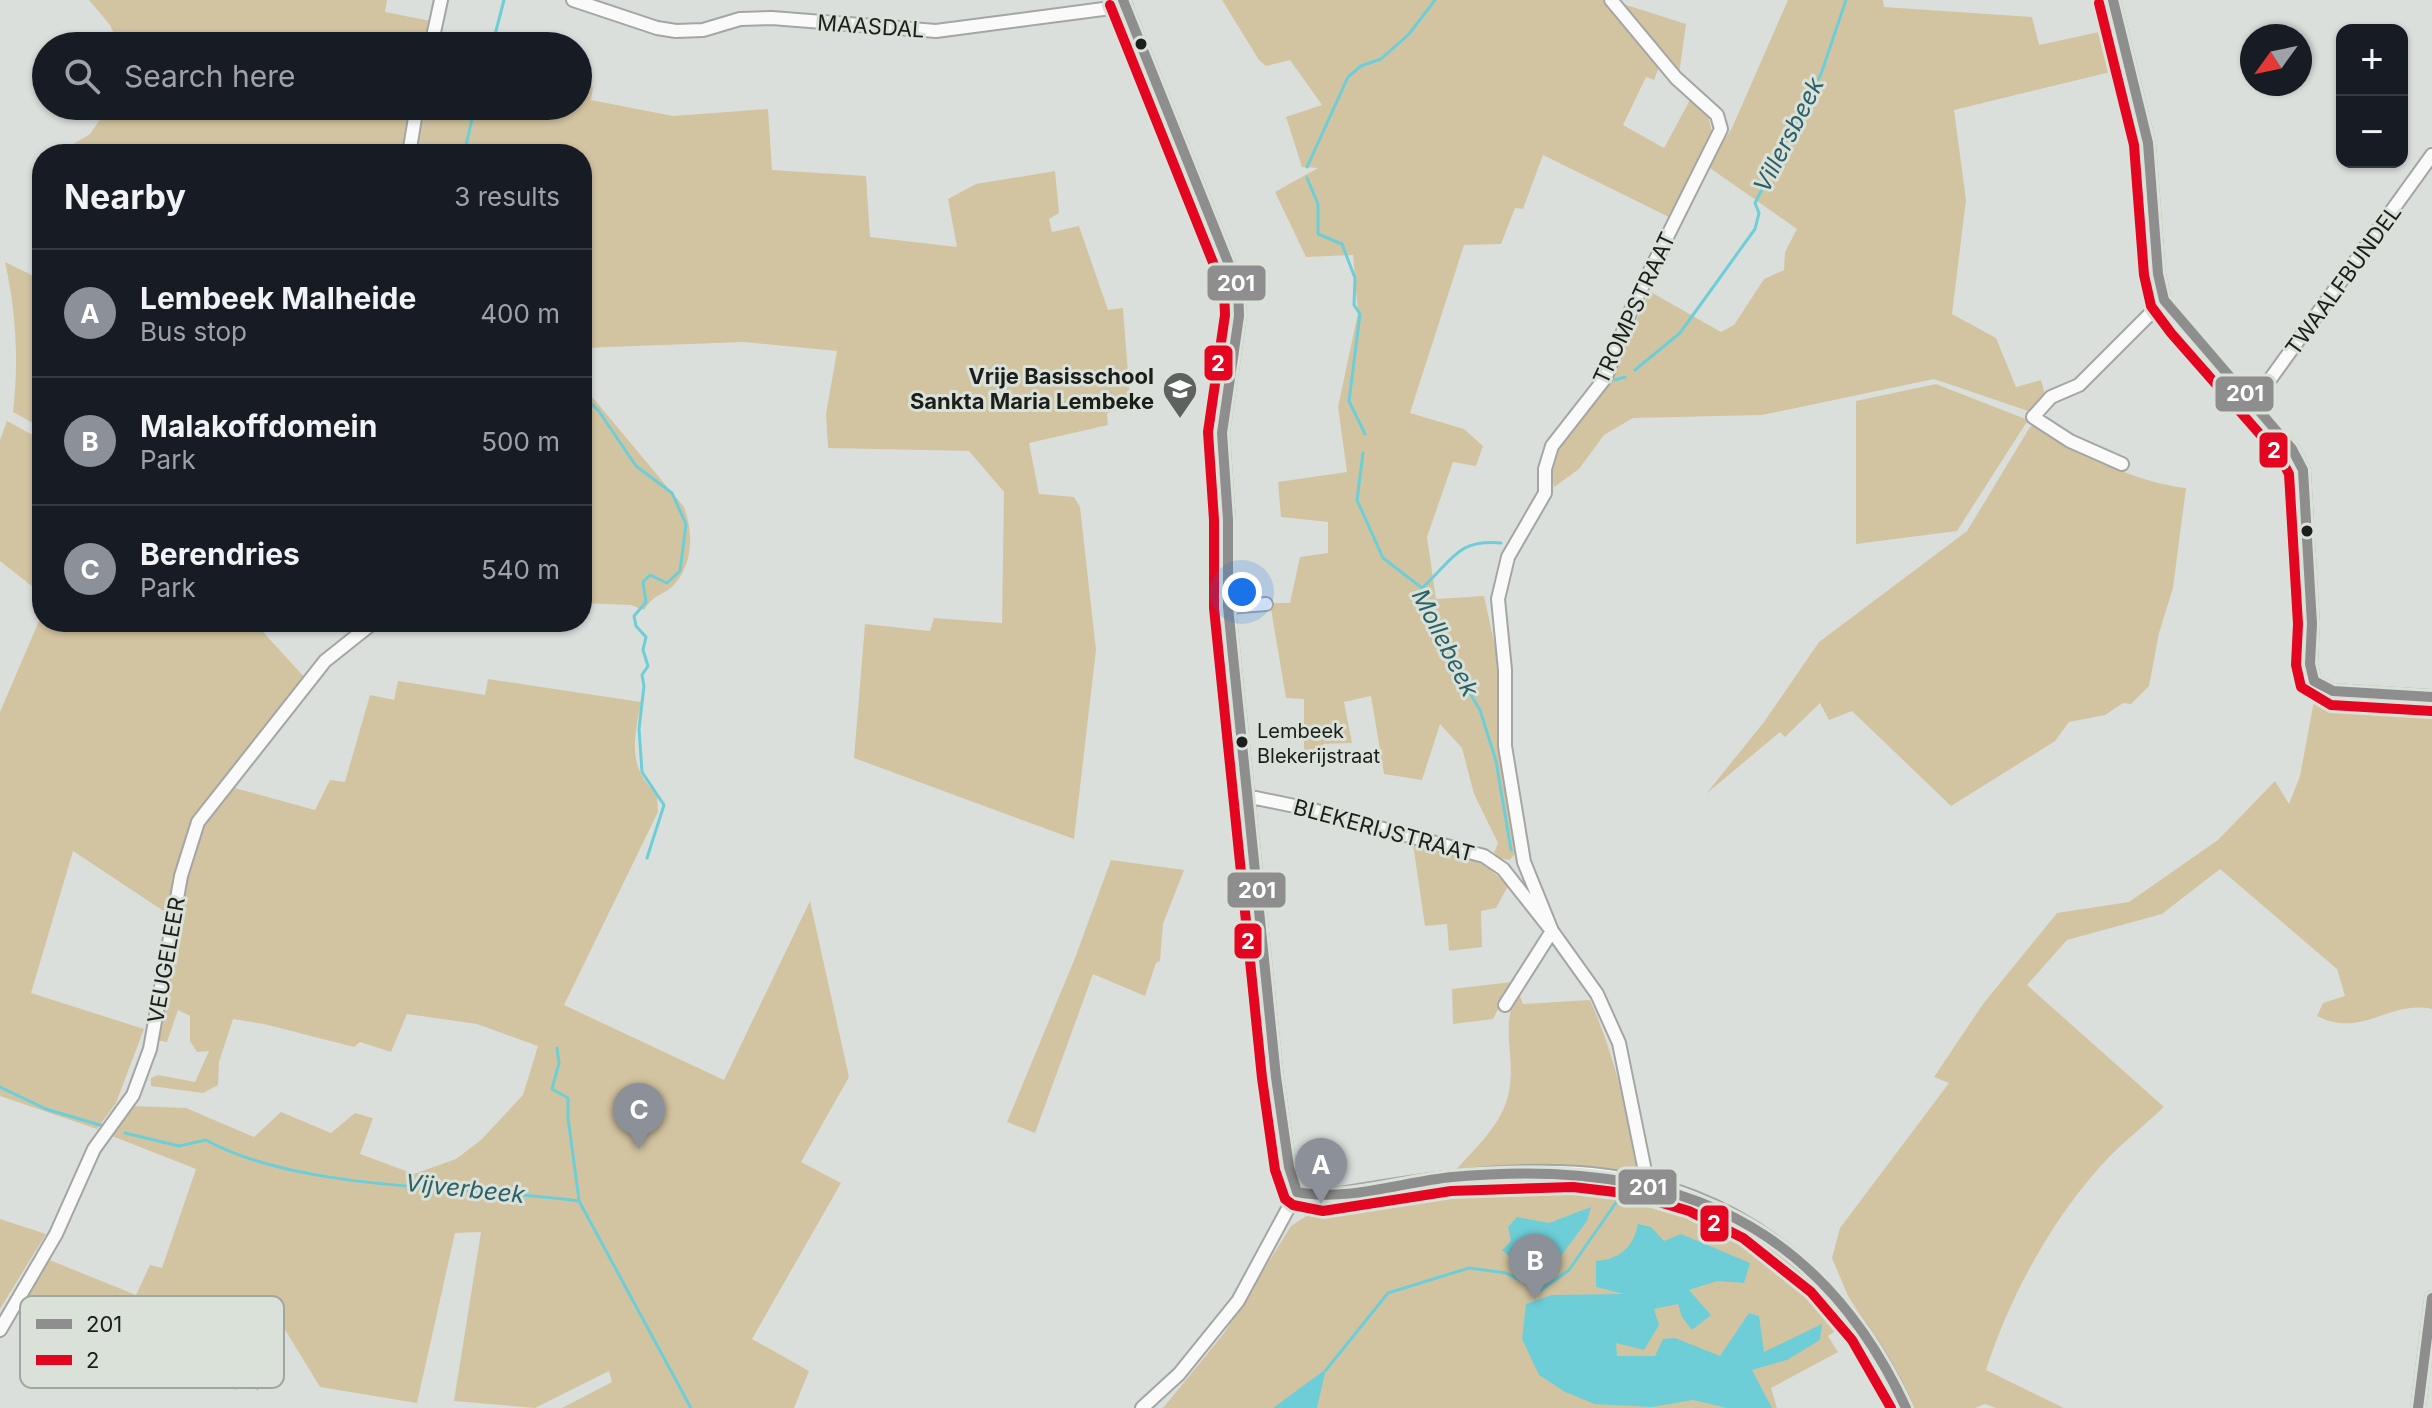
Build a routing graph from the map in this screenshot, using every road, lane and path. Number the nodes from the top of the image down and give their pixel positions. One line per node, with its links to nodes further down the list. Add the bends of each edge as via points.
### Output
1 (441, 0): 6 (street)
2 (573, 0): 5 (street, MAASDAL, via 676,31 772,18 936,31)
3 (1611, 0): 18 (street, TROMPSTRAAT, via 1676,78 1717,115 1721,129 1633,305 1606,377 1552,446 1545,493 1508,557 1498,599 1505,746)
4 (2113, 0): 10 (street, via 2148,143)
5 (1125, 3): 14 (street, via 1238,287 1239,316 1222,433)
6 (434, 32)
7 (415, 120): 8 (street)
8 (411, 144)
9 (2432, 155): 11 (street, TWAALFBUNDEL)
10 (2164, 300): 11 (street); 12 (street, via 2079,385 2051,397 2033,417)
11 (2253, 403): 16 (street, via 2303,470 2314,681 2333,691)
12 (2122, 464)
13 (1266, 604): 14 (street)
14 (1228, 607): 17 (street)
15 (361, 632): 25 (street, VEUGELEER, via 325,661 198,822 181,876 150,1049 133,1095 94,1149 56,1234)
16 (2432, 697)
17 (1246, 796): 19 (street, BLEKERIJSTRAAT, via 1484,856); 23 (street, via 1276,1077)
18 (1524, 862): 19 (street, via 1515,870); 20 (street, TROMPSTRAAT)
19 (1503, 869): 20 (street, BLEKERIJSTRAAT)
20 (1552, 931): 21 (street); 22 (street, BLEKERIJSTRAAT, via 1597,994 1619,1043)
21 (1505, 1005)
22 (1647, 1181): 23 (street, via 1541,1171 1322,1197); 27 (street, via 1748,1223 1792,1255 1863,1329)
23 (1297, 1192): 26 (street, via 1238,1301 1179,1374)
24 (2432, 1298): 28 (street)
25 (0, 1330)
26 (1142, 1408)
27 (1906, 1408)
28 (2418, 1408)

